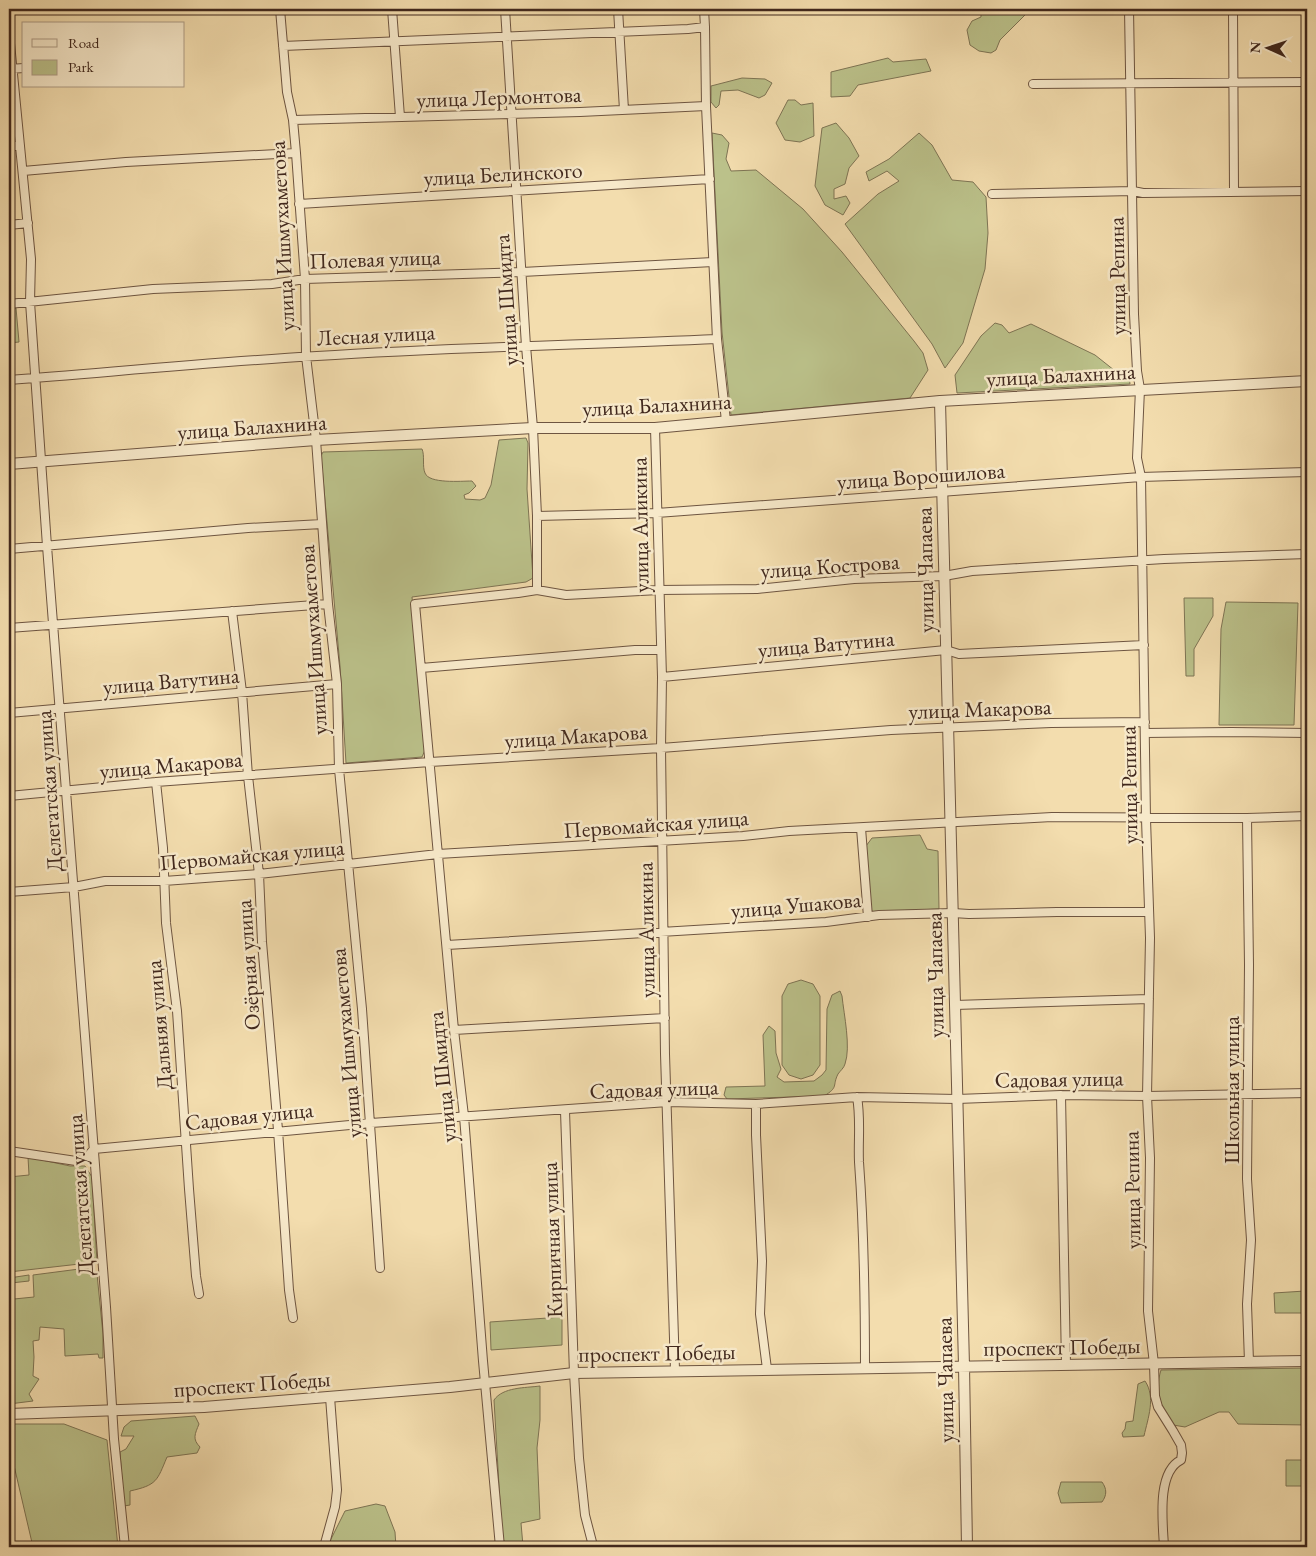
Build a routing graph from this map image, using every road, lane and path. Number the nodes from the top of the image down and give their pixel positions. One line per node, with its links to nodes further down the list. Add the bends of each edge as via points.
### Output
1 (280, 9): 13 (street, улица Ишмухаметова)
2 (392, 9): 12 (street)
3 (505, 9): 11 (street, улица Шмидта)
4 (618, 9): 9 (street)
5 (704, 9): 8 (street)
6 (1129, 9): 18 (street, улица Репина)
7 (1233, 9): 16 (street)
8 (705, 26): 9 (street); 19 (street)
9 (620, 31): 11 (street); 20 (street)
10 (9, 33): 14 (street, Делегатская улица)
11 (506, 37): 12 (street); 21 (street, улица Шмидта)
12 (394, 40): 13 (street); 22 (street)
13 (283, 46): 23 (street, улица Ишмухаметова)
14 (11, 69): 25 (street, Делегатская улица)
15 (1307, 82): 16 (street)
16 (1233, 83): 18 (street); 30 (street)
17 (1033, 84): 18 (street)
18 (1130, 84): 32 (street, улица Репина)
19 (706, 106): 20 (street, улица Лермонтова); 28 (street)
20 (624, 110): 21 (street, улица Лермонтова)
21 (511, 114): 22 (street, улица Лермонтова); 29 (street, улица Шмидта)
22 (400, 117): 23 (street, улица Лермонтова)
23 (293, 120): 26 (street, улица Ишмухаметова)
24 (9, 146): 25 (street)
25 (20, 146): 27 (street, Делегатская улица)
26 (296, 153): 27 (street); 34 (street, улица Ишмухаметова)
27 (23, 171): 35 (street, Делегатская улица)
28 (710, 179): 29 (street, улица Белинского); 37 (street)
29 (517, 190): 34 (street, улица Белинского); 38 (street, улица Шмидта)
30 (1234, 191): 31 (street); 32 (street)
31 (1307, 191)
32 (1133, 192): 33 (street); 48 (street, улица Репина, via 1134,314)
33 (992, 194)
34 (299, 204): 39 (street, улица Ишмухаметова)
35 (28, 223): 36 (street); 40 (street, Делегатская улица)
36 (9, 225)
37 (713, 262): 38 (street, Полевая улица); 42 (street)
38 (522, 272): 39 (street, Полевая улица); 43 (street, улица Шмидта)
39 (305, 279): 40 (street, Полевая улица, via 272,284 153,289); 44 (street, улица Ишмухаметова)
40 (30, 302): 41 (street, Полевая улица); 45 (street, Делегатская улица)
41 (9, 304)
42 (717, 339): 43 (street, Лесная улица); 50 (street)
43 (526, 346): 44 (street, Лесная улица); 51 (street, улица Шмидта)
44 (306, 356): 45 (street, Лесная улица); 53 (street, улица Ишмухаметова)
45 (35, 378): 46 (street, Лесная улица); 54 (street, Делегатская улица)
46 (9, 380)
47 (1307, 381): 48 (street, улица Балахнина)
48 (1140, 389): 49 (street, улица Балахнина); 57 (street, улица Репина, via 1137,458)
49 (940, 402): 50 (street, улица Балахнина); 58 (street, улица Чапаева)
50 (726, 421): 52 (street, улица Балахнина)
51 (533, 428): 52 (street, улица Балахнина); 53 (street, улица Балахнина); 60 (street, улица Шмидта)
52 (656, 428): 59 (street, улица Аликина)
53 (316, 440): 54 (street, улица Балахнина); 61 (street, улица Ишмухаметова)
54 (41, 462): 55 (street, улица Балахнина); 62 (street, Делегатская улица)
55 (9, 464)
56 (1307, 472): 57 (street, улица Ворошилова)
57 (1140, 477): 58 (street, улица Ворошилова); 65 (street, улица Репина)
58 (942, 493): 59 (street, улица Ворошилова); 66 (street, улица Чапаева)
59 (657, 513): 60 (street, улица Ворошилова); 68 (street, улица Аликина)
60 (537, 516): 67 (street, улица Шмидта)
61 (322, 524): 62 (street); 69 (street, улица Ишмухаметова)
62 (47, 546): 63 (street); 72 (street, Делегатская улица)
63 (9, 549)
64 (1307, 554): 65 (street, улица Кострова)
65 (1142, 562): 66 (street, улица Кострова, via 972,571); 74 (street, улица Репина)
66 (944, 576): 68 (street, улица Кострова, via 854,579 757,589); 76 (street, улица Чапаева)
67 (537, 590): 68 (street, улица Кострова, via 566,596); 70 (street, улица Кострова)
68 (660, 590): 75 (street, улица Аликина)
69 (328, 604): 71 (street); 79 (street, улица Ишмухаметова)
70 (415, 604): 77 (street, улица Шмидта)
71 (232, 611): 72 (street); 80 (street, Озёрная улица)
72 (53, 624): 73 (street); 81 (street, Делегатская улица)
73 (9, 628)
74 (1144, 645): 76 (street, улица Ватутина, via 959,654); 83 (street, улица Репина)
75 (661, 650): 77 (street); 78 (street, улица Аликина)
76 (946, 650): 78 (street, улица Ватутина); 84 (street, улица Чапаева)
77 (421, 668): 88 (street, улица Шмидта)
78 (662, 677): 87 (street, улица Аликина)
79 (337, 684): 80 (street, улица Ватутина); 89 (street, улица Ишмухаметова)
80 (242, 692): 81 (street, улица Ватутина); 90 (street, Озёрная улица)
81 (60, 708): 82 (street, улица Ватутина); 92 (street, Делегатская улица)
82 (9, 713)
83 (1145, 722): 84 (street, улица Макарова); 86 (street, улица Репина)
84 (948, 727): 87 (street, улица Макарова); 97 (street, улица Чапаева)
85 (1307, 733): 86 (street)
86 (1145, 734): 95 (street, улица Репина)
87 (660, 748): 88 (street, улица Макарова); 99 (street, улица Аликина)
88 (430, 762): 89 (street, улица Макарова); 100 (street, улица Шмидта)
89 (340, 769): 90 (street, улица Макарова); 101 (street, улица Ишмухаметова)
90 (248, 776): 91 (street, улица Макарова); 102 (street, Озёрная улица)
91 (156, 782): 92 (street, улица Макарова); 103 (street, Дальняя улица)
92 (66, 791): 93 (street, улица Макарова); 104 (street, Делегатская улица)
93 (9, 796)
94 (1307, 816): 96 (street, Первомайская улица)
95 (1146, 818): 96 (street, Первомайская улица); 97 (street, Первомайская улица, via 1052,817); 106 (street, улица Репина)
96 (1247, 818): 116 (street, Школьная улица)
97 (950, 824): 98 (street, Первомайская улица); 107 (street, улица Чапаева)
98 (861, 828): 99 (street, Первомайская улица); 108 (street)
99 (662, 840): 100 (street, Первомайская улица); 109 (street, улица Аликина)
100 (438, 854): 101 (street, Первомайская улица); 110 (street, улица Шмидта)
101 (348, 865): 102 (street, Первомайская улица); 125 (street, улица Ишмухаметова)
102 (260, 874): 103 (street, Первомайская улица); 126 (street, Озёрная улица, via 262,942)
103 (164, 881): 104 (street, Первомайская улица, via 105,881); 127 (street, Дальняя улица)
104 (74, 886): 105 (street, Первомайская улица); 128 (street, Делегатская улица)
105 (9, 892)
106 (1149, 912): 107 (street, улица Ушакова); 111 (street, улица Репина)
107 (953, 913): 108 (street, улица Ушакова); 112 (street, улица Чапаева)
108 (868, 917): 109 (street, улица Ушакова)
109 (664, 933): 110 (street, улица Ушакова); 113 (street, улица Аликина)
110 (447, 945): 114 (street, улица Шмидта)
111 (1149, 999): 112 (street); 118 (street, улица Репина)
112 (955, 1005): 120 (street, улица Чапаева)
113 (665, 1018): 114 (street); 121 (street, улица Аликина)
114 (454, 1030): 124 (street, улица Шмидта)
115 (1307, 1093): 116 (street, Садовая улица)
116 (1248, 1094): 118 (street, Садовая улица); 134 (street, Школьная улица)
117 (1061, 1095): 118 (street, Садовая улица); 120 (street, Садовая улица); 136 (street)
118 (1147, 1096): 135 (street, улица Репина, via 1150,1158 1148,1311)
119 (857, 1097): 120 (street, Садовая улица); 122 (street, Садовая улица); 138 (street, via 864,1240)
120 (957, 1099): 137 (street, улица Чапаева)
121 (668, 1102): 122 (street, Садовая улица); 123 (street, Садовая улица); 140 (street, улица Аликина)
122 (756, 1104): 139 (street, via 762,1261 760,1314)
123 (565, 1111): 124 (street, Садовая улица); 141 (street, Кирпичная улица)
124 (464, 1116): 125 (street, Садовая улица); 142 (street, улица Шмидта)
125 (371, 1123): 126 (street, Садовая улица); 130 (street, улица Ишмухаметова)
126 (278, 1130): 127 (street, Садовая улица); 132 (street, Озёрная улица)
127 (185, 1140): 128 (street, Садовая улица); 131 (street, Дальняя улица)
128 (94, 1149): 129 (street, Садовая улица, via 87,1157 76,1161); 144 (street, Делегатская улица)
129 (9, 1152)
130 (380, 1268)
131 (199, 1294)
132 (293, 1318)
133 (1307, 1361): 134 (street, проспект Победы)
134 (1249, 1362): 135 (street, проспект Победы)
135 (1154, 1364): 136 (street, проспект Победы); 151 (street, улица Репина, via 1158,1407 1173,1430 1182,1453 1162,1492)
136 (1066, 1365): 137 (street, проспект Победы)
137 (964, 1366): 138 (street, проспект Победы); 150 (street, улица Чапаева)
138 (865, 1368): 139 (street, проспект Победы)
139 (767, 1369): 140 (street, проспект Победы)
140 (675, 1370): 141 (street, проспект Победы)
141 (574, 1373): 142 (street, проспект Победы); 149 (street, Кирпичная улица, via 579,1458)
142 (485, 1382): 143 (street, проспект Победы); 148 (street, улица Шмидта)
143 (330, 1397): 144 (street, проспект Победы); 147 (street, via 337,1490)
144 (112, 1411): 145 (street, проспект Победы); 146 (street, Делегатская улица)
145 (9, 1414)
146 (125, 1547)
147 (324, 1547)
148 (500, 1547)
149 (592, 1547)
150 (967, 1547)
151 (1164, 1547)

